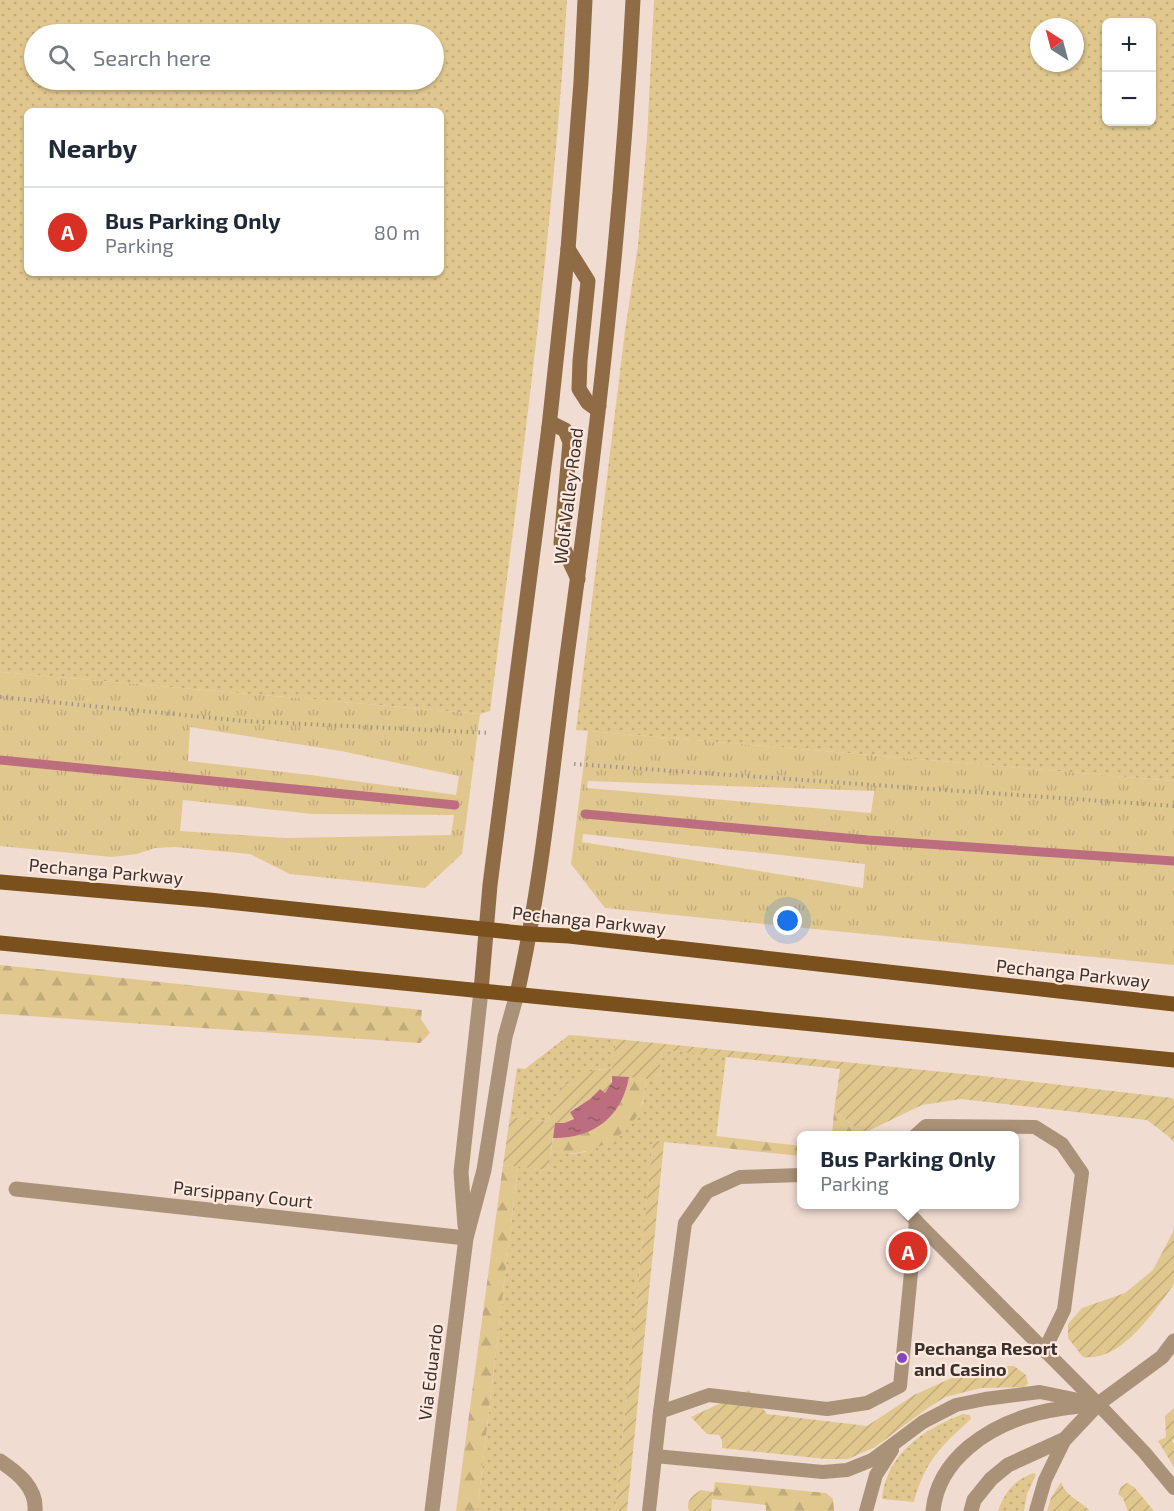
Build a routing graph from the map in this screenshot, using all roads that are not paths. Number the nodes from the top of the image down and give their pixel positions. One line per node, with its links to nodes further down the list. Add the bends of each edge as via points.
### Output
1 (585, 0): 3 (main road, Wolf Valley Road)
2 (633, 0): 4 (main road, Wolf Valley Road, via 622,193)
3 (568, 249): 4 (main road, via 588,281 579,389 588,403); 5 (main road, Wolf Valley Road)
4 (599, 406): 6 (main road, Wolf Valley Road)
5 (549, 427): 6 (main road, via 555,425 565,430 570,442 561,543); 8 (main road, Wolf Valley Road)
6 (578, 579): 9 (main road, Wolf Valley Road)
7 (0, 882): 8 (main road, Pechanga Parkway)
8 (487, 930): 9 (main road, Pechanga Parkway); 11 (main road, Wolf Valley Road)
9 (530, 934): 12 (main road, Wolf Valley Road); 13 (main road, Pechanga Parkway)
10 (0, 943): 11 (main road)
11 (481, 991): 12 (main road); 20 (street, Via Eduardo, via 461,1172)
12 (517, 994): 14 (main road); 20 (street, Via Eduardo, via 484,1170)
13 (1174, 1004)
14 (1174, 1060)
15 (920, 1131): 22 (lane, via 926,1126 1035,1127 1062,1144 1082,1173 1064,1310)
16 (797, 1175): 24 (lane, via 740,1177 707,1192 685,1223)
17 (16, 1189): 20 (street, Parsippany Court)
18 (905, 1209): 19 (lane)
19 (916, 1221): 22 (lane); 24 (lane, via 900,1386 867,1403 826,1409 709,1395)
20 (466, 1238): 31 (street, Via Eduardo)
21 (1174, 1341): 23 (street, via 1162,1357)
22 (1044, 1351): 23 (lane)
23 (1098, 1404): 25 (street); 26 (lane, via 1040,1392 956,1404); 29 (lane); 34 (street, via 1039,1412 975,1442 949,1468 939,1486)
24 (660, 1412): 27 (lane)
25 (1065, 1439): 35 (street, via 1008,1465 974,1500); 36 (lane, via 1045,1480)
26 (896, 1443): 27 (lane, via 847,1470 823,1472); 33 (lane, via 876,1475)
27 (655, 1456): 32 (lane)
28 (0, 1461): 30 (street, via 21,1476 36,1500)
29 (1174, 1488)
30 (35, 1511)
31 (432, 1511)
32 (649, 1511)
33 (866, 1511)
34 (933, 1511)
35 (971, 1511)
36 (1036, 1511)

